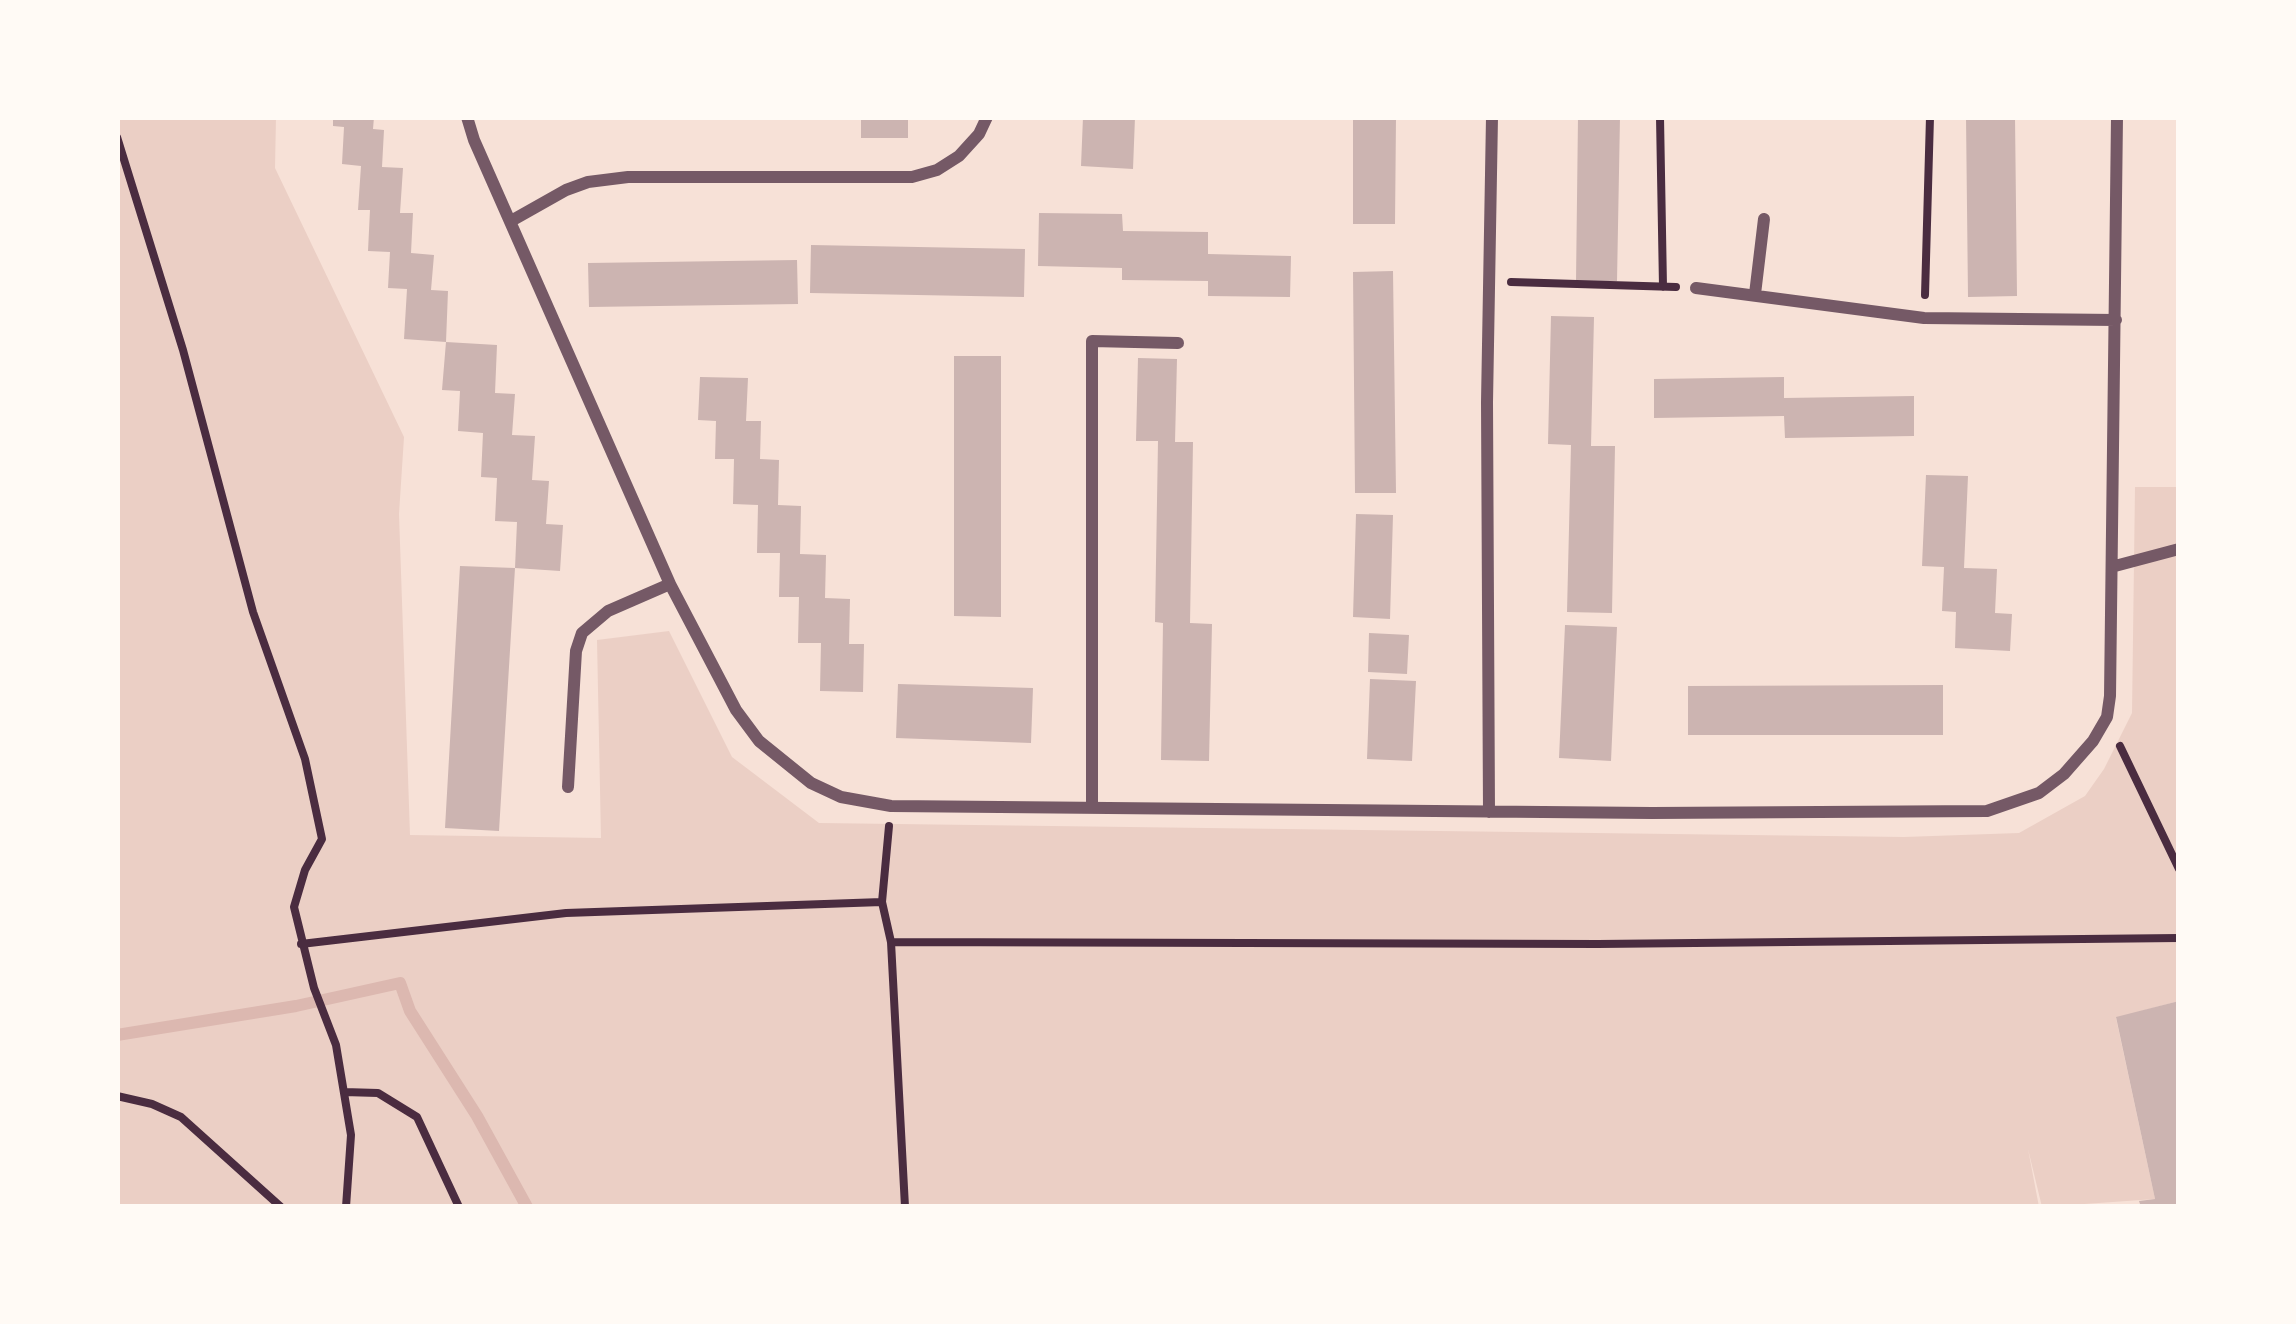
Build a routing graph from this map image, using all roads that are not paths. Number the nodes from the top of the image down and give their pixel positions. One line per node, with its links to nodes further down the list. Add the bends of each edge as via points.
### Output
1 (467, 117): 6 (street)
2 (987, 117): 6 (street, via 958,156 912,177 628,177 566,190)
3 (1492, 117): 16 (street)
4 (2117, 117): 9 (street)
5 (1764, 218): 8 (street)
6 (511, 220): 13 (street)
7 (1696, 288): 8 (street)
8 (1755, 294): 9 (street, via 1924,318)
9 (2116, 320): 12 (street)
10 (1178, 344): 15 (street, via 1092,341)
11 (2179, 549): 12 (street)
12 (2115, 566): 16 (street, via 2107,717 2080,759 2023,800 1987,811)
13 (670, 584): 14 (street, via 608,610 582,632); 15 (street, via 736,710 759,741 811,783 891,806)
14 (568, 787)
15 (1092, 808): 16 (street)
16 (1489, 812)

